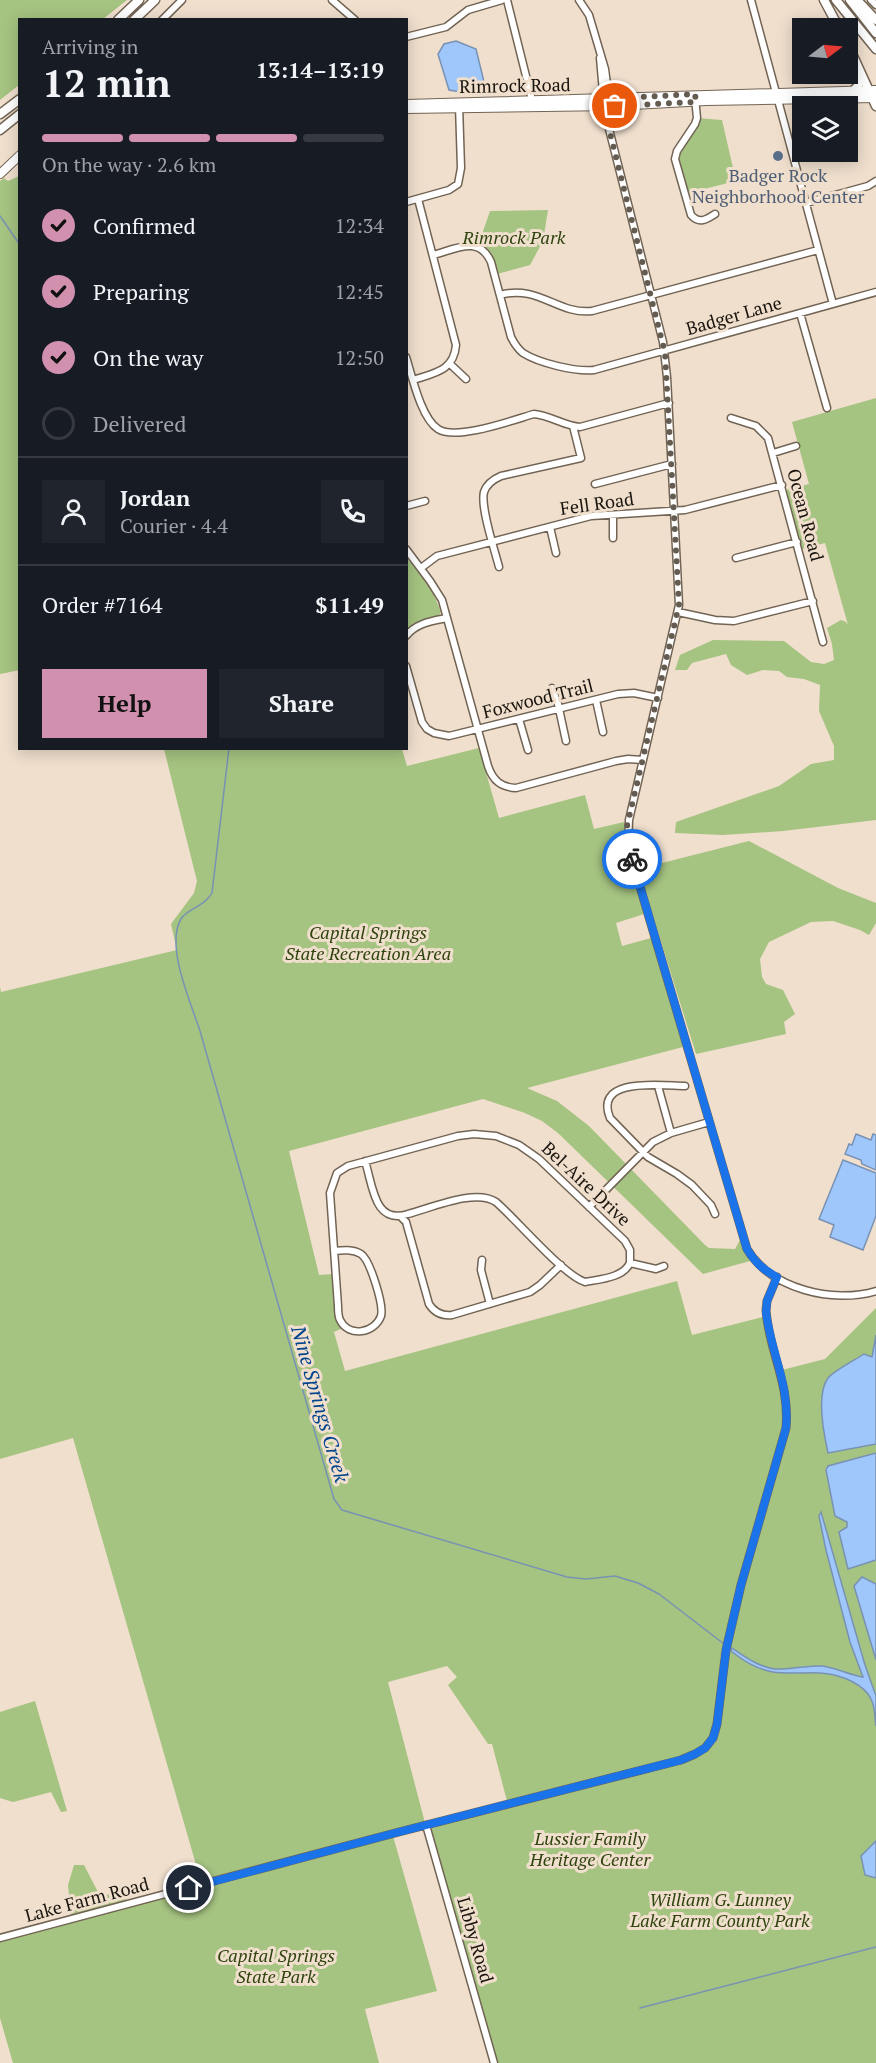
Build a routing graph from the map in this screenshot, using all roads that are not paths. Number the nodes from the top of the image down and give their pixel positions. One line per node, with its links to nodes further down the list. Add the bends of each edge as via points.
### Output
1 (139, 0): 15 (highway)
2 (155, 0): 16 (highway)
3 (182, 0): 17 (street)
4 (332, 0): 18 (street)
5 (502, 0): 22 (street, via 468,10 446,27)
6 (507, 0): 33 (street)
7 (579, 0): 31 (street, via 589,15 605,69)
8 (751, 0): 27 (street)
9 (824, 0): 19 (highway)
10 (836, 0): 23 (highway)
11 (850, 0): 21 (highway)
12 (857, 0): 20 (highway)
13 (871, 0): 14 (street)
14 (876, 5)
15 (120, 18)
16 (136, 18)
17 (164, 18)
18 (353, 18)
19 (834, 18)
20 (876, 20)
21 (876, 33)
22 (408, 36)
23 (876, 49)
24 (858, 67): 28 (highway)
25 (858, 73): 26 (highway)
26 (854, 90): 27 (main road, Rimrock Road); 28 (main road, Rimrock Road)
27 (777, 96): 28 (main road, Rimrock Road); 29 (main road, Rimrock Road); 44 (street)
28 (874, 96)
29 (695, 98): 31 (main road, Rimrock Road); 45 (street, via 695,124 677,151 676,165 691,215 702,221)
30 (18, 100): 36 (highway)
31 (607, 102): 33 (main road, Rimrock Road); 50 (street, via 608,125)
32 (408, 104): 34 (main road, Rimrock Road)
33 (533, 104): 34 (main road, Rimrock Road)
34 (459, 105): 35 (main road, Rimrock Road); 42 (street, via 460,180 448,190)
35 (408, 109)
36 (0, 112)
37 (18, 116): 38 (highway)
38 (0, 129)
39 (18, 157): 40 (main road)
40 (0, 174)
41 (876, 182): 44 (street)
42 (418, 199): 43 (street); 47 (street)
43 (408, 202)
44 (806, 203): 46 (street)
45 (715, 214)
46 (819, 249): 50 (street); 51 (street)
47 (433, 255): 49 (street, Badger Lane, via 468,246 481,247 491,262); 55 (street, via 456,345)
48 (876, 292): 51 (street, Badger Lane)
49 (500, 295): 50 (street, via 519,291 582,312); 53 (street, Badger Lane, via 511,337 518,348 564,368 594,370)
50 (651, 296): 53 (street)
51 (833, 304): 52 (street, Badger Lane)
52 (800, 313): 53 (street, Badger Lane); 59 (street)
53 (665, 351): 58 (street)
54 (408, 364): 57 (street)
55 (450, 364): 56 (street); 57 (street)
56 (466, 378)
57 (413, 380): 61 (street, via 429,419 448,434 534,414)
58 (669, 403): 61 (street); 64 (street)
59 (827, 408)
60 (731, 418): 63 (street, Ocean Road, via 762,431)
61 (573, 426): 73 (street, via 581,458 501,476 486,488 483,504)
62 (796, 446): 63 (street)
63 (773, 453): 66 (street, Ocean Road)
64 (672, 464): 65 (street); 69 (street)
65 (595, 484)
66 (782, 485): 69 (street, Fell Road); 74 (street, Ocean Road)
67 (425, 501): 68 (street)
68 (408, 505)
69 (674, 512): 70 (street, Fell Road); 81 (street)
70 (613, 515): 71 (street, Fell Road, via 591,516); 72 (street)
71 (550, 527): 73 (street, Fell Road); 76 (street)
72 (613, 537)
73 (492, 542): 78 (street); 79 (street, Fell Road, via 437,556)
74 (797, 542): 77 (street); 80 (street, Ocean Road)
75 (408, 552): 79 (street)
76 (556, 553)
77 (736, 558)
78 (499, 567)
79 (420, 568): 82 (street, via 437,590)
80 (813, 601): 81 (street, via 734,621); 84 (street, Ocean Road)
81 (678, 612): 87 (street)
82 (447, 618): 83 (street, via 420,625); 91 (street)
83 (408, 634)
84 (823, 642)
85 (408, 673): 91 (street, Foxwood Trail, via 422,722 428,729 443,736)
86 (552, 688): 89 (street)
87 (658, 698): 88 (street, Foxwood Trail, via 630,693); 95 (street)
88 (596, 700): 89 (street, Foxwood Trail); 92 (street)
89 (558, 709): 90 (street, Foxwood Trail); 93 (street)
90 (519, 719): 91 (street, Foxwood Trail); 94 (street)
91 (477, 730): 95 (street, via 491,774 507,787 516,788 621,760)
92 (603, 732)
93 (566, 741)
94 (528, 750)
95 (643, 760): 98 (street, via 627,826 628,846)
96 (658, 1086): 97 (street); 99 (street); 100 (street, via 643,1084 616,1091 607,1104 610,1118)
97 (685, 1086)
98 (709, 1122): 99 (street); 110 (street, via 747,1249 765,1271)
99 (671, 1133): 100 (street)
100 (643, 1152): 102 (street); 103 (street, via 692,1185)
101 (365, 1161): 102 (street, Bel-Aire Drive, via 460,1136 496,1136 531,1152); 104 (street, via 381,1210); 105 (street, Bel-Aire Drive, via 343,1168 334,1178 330,1193)
102 (589, 1207): 107 (street, Bel-Aire Drive, via 624,1241 630,1250)
103 (715, 1214)
104 (402, 1218): 108 (street, via 467,1198 491,1198); 112 (street, via 434,1311 452,1315)
105 (334, 1251): 105 (street, via 340,1321 352,1330 366,1331 377,1322 381,1309 366,1258 356,1251)
106 (482, 1260): 112 (street)
107 (630, 1263): 108 (street, via 619,1274 585,1282); 109 (street, via 656,1269)
108 (561, 1265): 112 (street, via 534,1289)
109 (664, 1266)
110 (777, 1277): 111 (street, via 805,1290 839,1297); 113 (street, Lake Farm Road, via 766,1312 788,1405 786,1428 727,1646 713,1738 695,1754 662,1765)
111 (876, 1291)
112 (490, 1304)
113 (426, 1825): 114 (street, Lake Farm Road); 115 (street, Libby Road)
114 (0, 1938)
115 (494, 2063)

